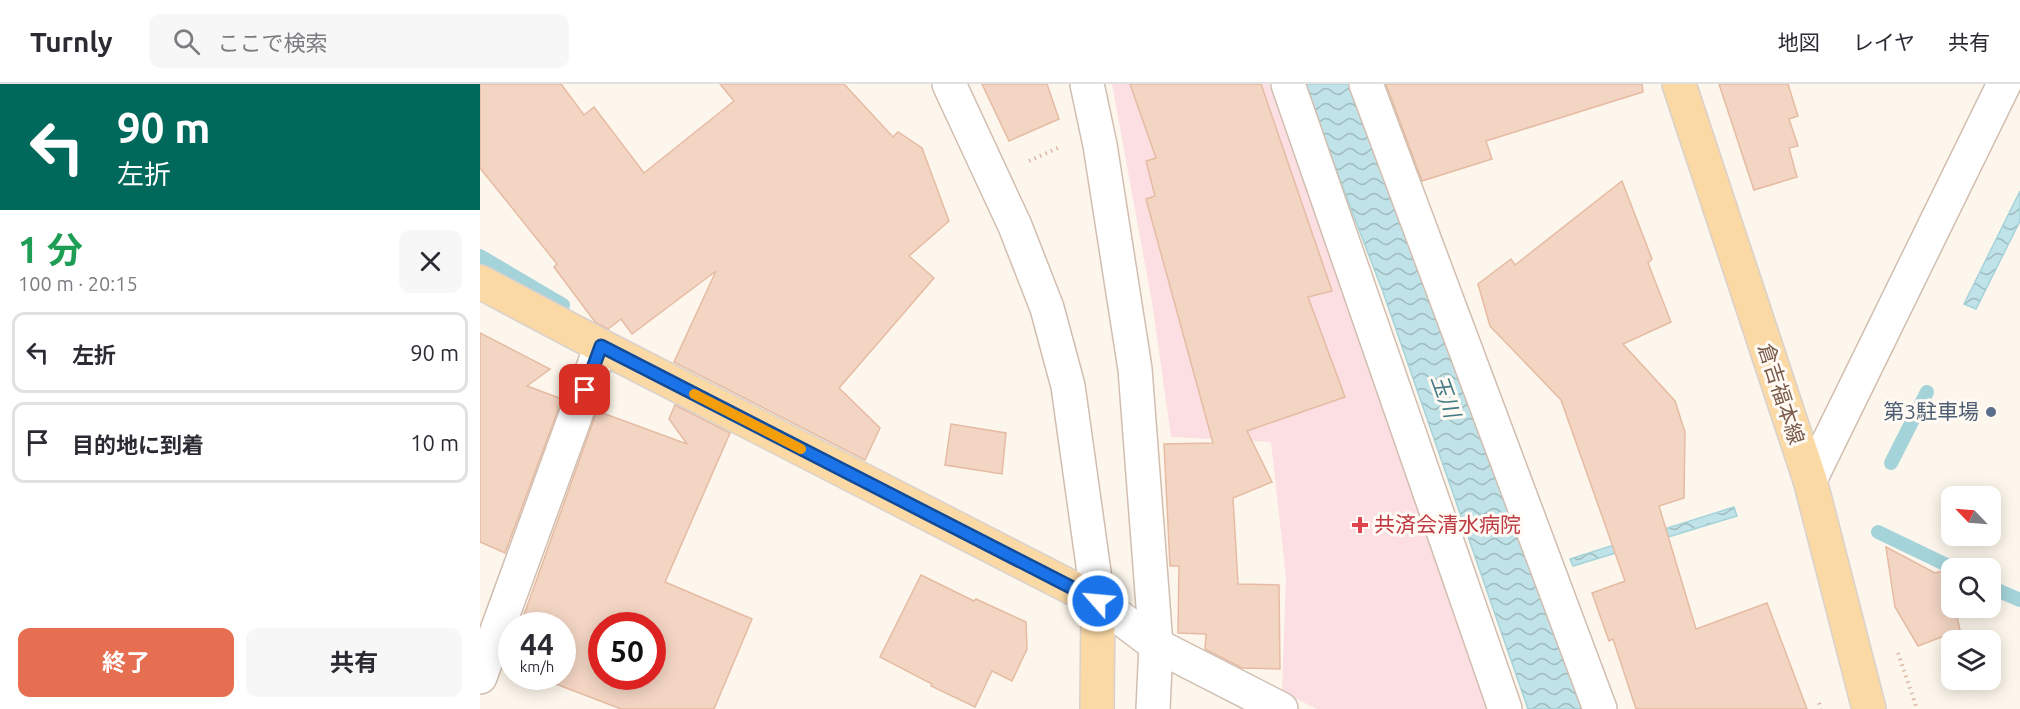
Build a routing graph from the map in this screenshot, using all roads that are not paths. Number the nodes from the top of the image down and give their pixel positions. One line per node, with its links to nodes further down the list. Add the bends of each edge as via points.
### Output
1 (949, 84): 10 (street, via 1016,226 1047,308 1068,386)
2 (1088, 84): 11 (street, via 1135,369)
3 (1288, 84): 16 (street)
4 (1366, 84): 17 (street)
5 (1679, 84): 9 (main road, 倉吉福本線)
6 (2004, 84): 9 (street)
7 (480, 282): 8 (main road)
8 (601, 346): 10 (main road); 12 (street)
9 (1810, 480): 18 (main road, 倉吉福本線)
10 (1098, 601): 11 (street); 13 (main road)
11 (1156, 645): 14 (street); 15 (street)
12 (480, 677)
13 (1097, 709)
14 (1153, 709)
15 (1281, 709)
16 (1504, 709)
17 (1600, 709)
18 (1869, 709)

